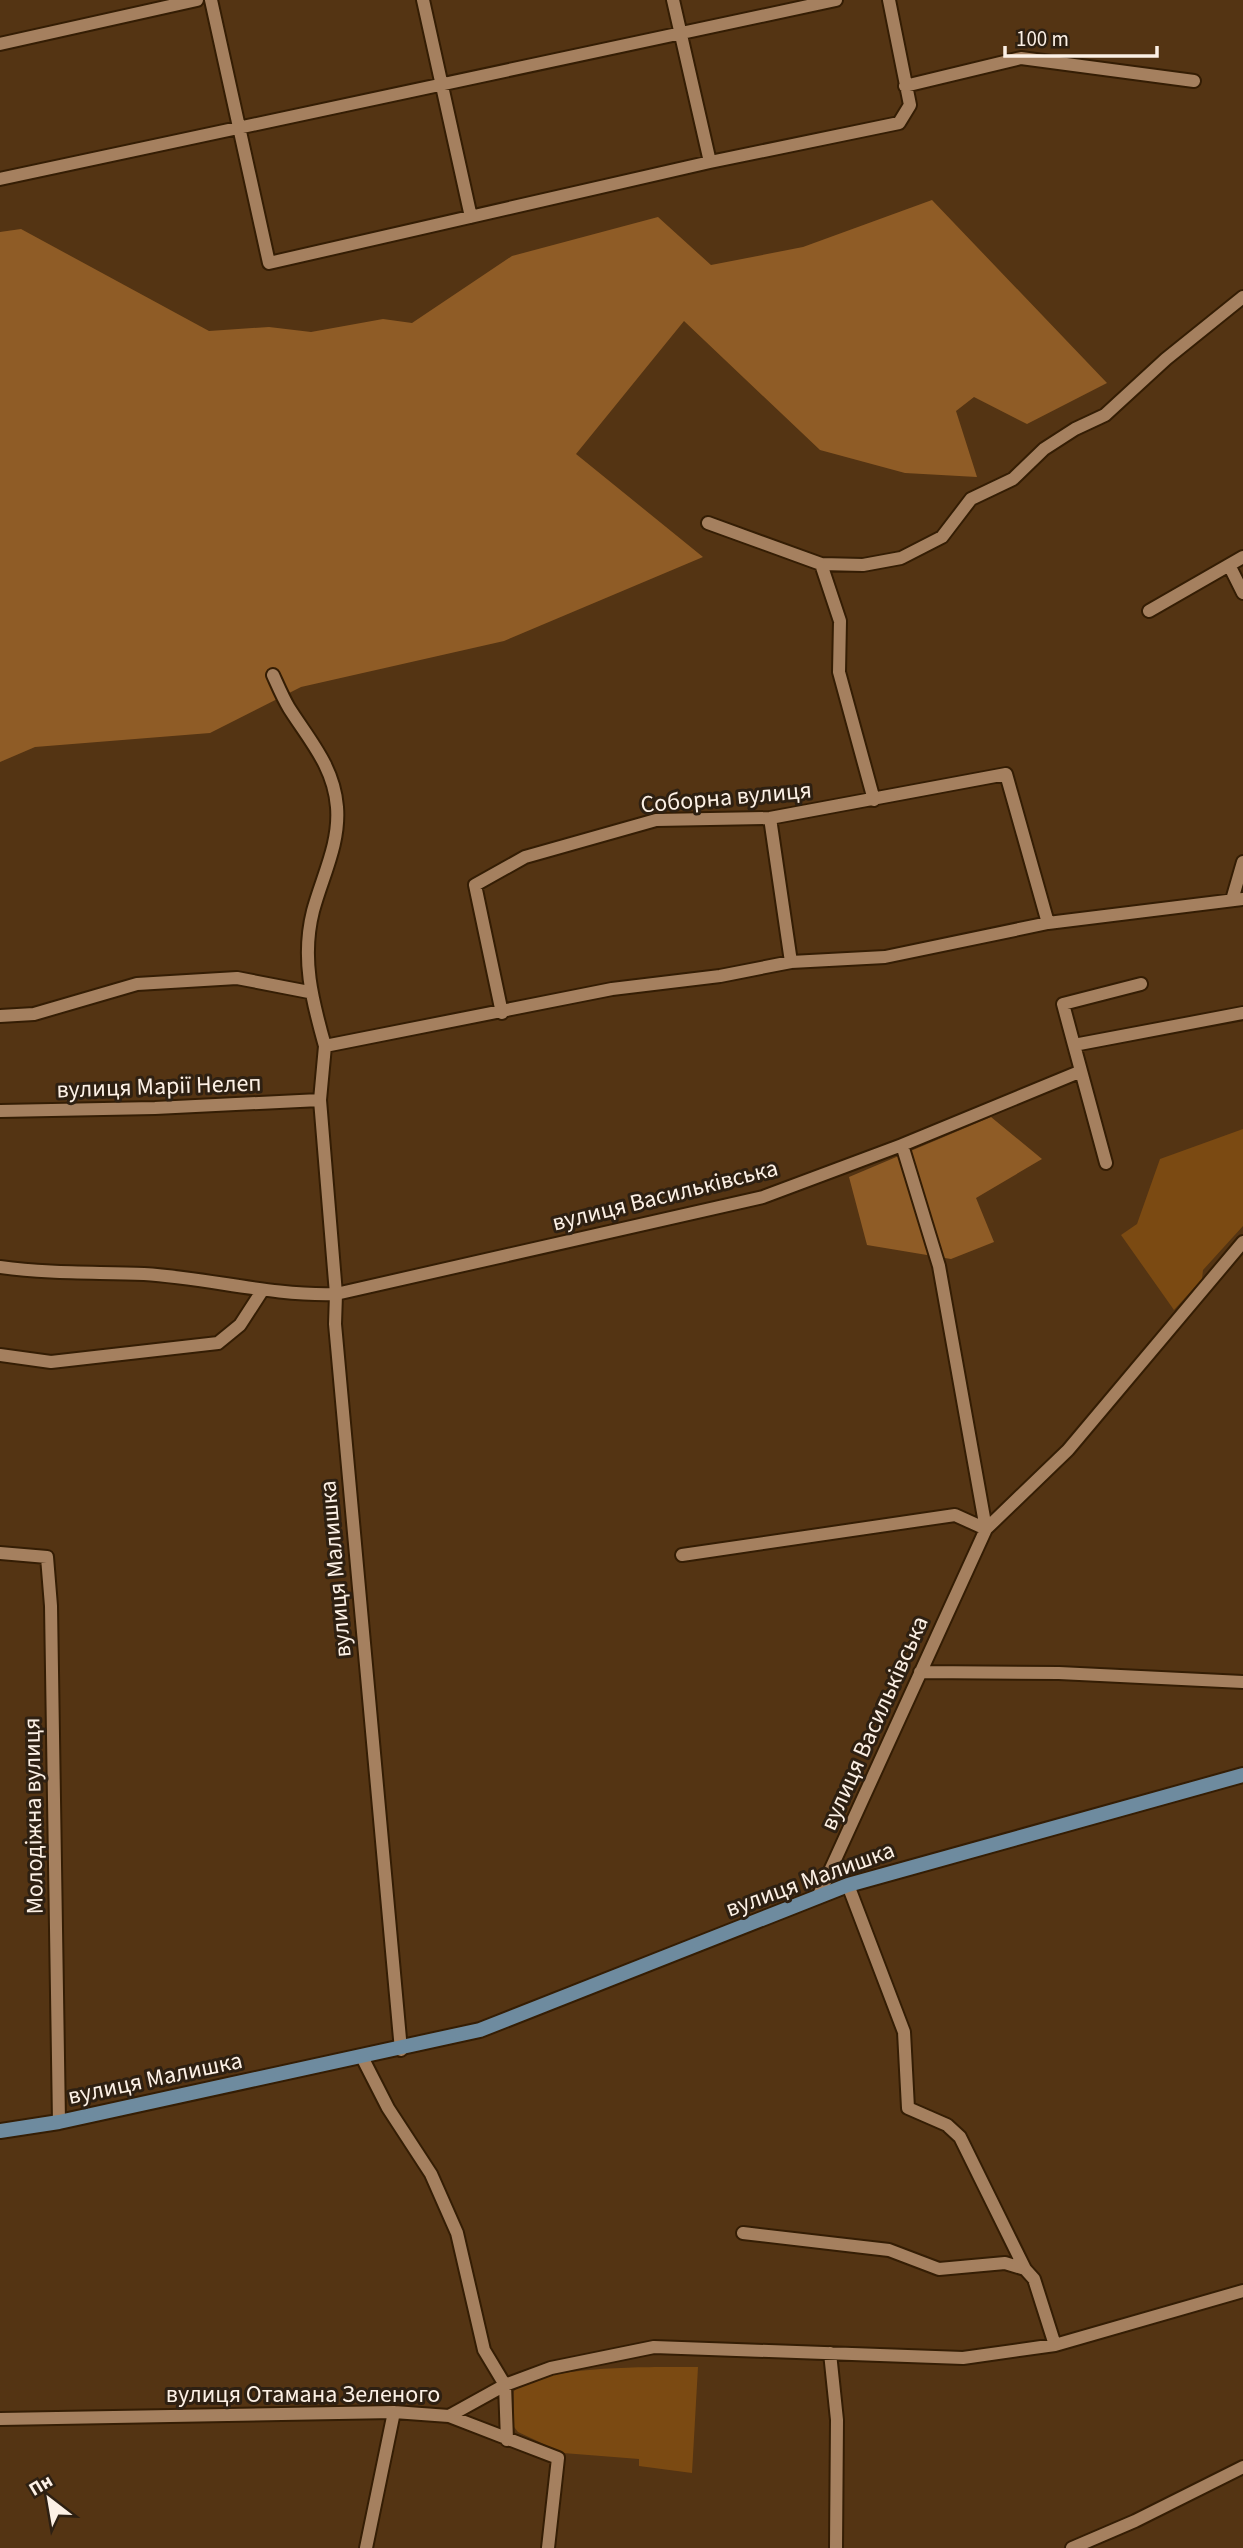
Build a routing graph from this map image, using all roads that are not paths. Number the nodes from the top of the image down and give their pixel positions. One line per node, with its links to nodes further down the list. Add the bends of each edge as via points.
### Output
1 (197, 0): 8 (street)
2 (211, 0): 12 (street)
3 (423, 0): 10 (street)
4 (673, 0): 7 (street)
5 (836, 0): 7 (street)
6 (889, 0): 11 (street)
7 (681, 34): 10 (street); 13 (street)
8 (0, 44)
9 (1194, 81): 11 (street, via 1021,58)
10 (442, 86): 12 (street); 15 (street)
11 (905, 86): 13 (street, via 909,105 900,123)
12 (240, 130): 14 (street); 15 (street, via 269,263)
13 (710, 162): 15 (street)
14 (0, 179)
15 (471, 217)
16 (1243, 297): 19 (street, via 1105,415 1044,449 1013,479 971,499 942,537 901,558 863,565)
17 (708, 523): 19 (street)
18 (1243, 557): 20 (street)
19 (821, 564): 24 (street, via 840,621 839,672)
20 (1229, 565): 21 (street); 22 (street)
21 (1243, 593)
22 (1149, 611)
23 (273, 675): 31 (street, via 331,774 337,809 330,863 313,909 306,946)
24 (874, 800): 25 (street, Соборна вулиця); 28 (street, Соборна вулиця, via 1006,774)
25 (770, 818): 29 (street); 32 (street, Соборна вулиця, via 656,820 525,857 475,885)
26 (1243, 862): 27 (street)
27 (1237, 900): 28 (street)
28 (1048, 923): 29 (street, via 885,957)
29 (791, 962): 32 (street, via 612,989)
30 (1141, 984): 35 (street, via 1063,1004)
31 (309, 992): 34 (street, via 237,978 137,984 34,1014); 36 (street)
32 (502, 1013): 36 (street)
33 (1243, 1013): 35 (street)
34 (0, 1016)
35 (1074, 1045): 37 (street)
36 (325, 1046): 38 (street)
37 (1079, 1072): 40 (street, вулиця Васильківська); 41 (street)
38 (320, 1100): 39 (street, вулиця Марії Нелеп); 45 (street)
39 (0, 1111)
40 (902, 1145): 45 (street, вулиця Васильківська, via 763,1197); 47 (street, via 939,1266)
41 (1106, 1163)
42 (1243, 1242): 47 (street, вулиця Васильківська, via 1068,1450)
43 (0, 1267): 44 (street, вулиця Васильківська, via 52,1274 146,1274)
44 (262, 1291): 45 (street, вулиця Васильківська); 46 (street, via 240,1325 218,1343 51,1362)
45 (336, 1294): 55 (street, вулиця Малишка, via 335,1324)
46 (0, 1355)
47 (986, 1528): 49 (street, via 955,1515); 50 (street, вулиця Васильківська)
48 (0, 1553): 57 (street, Молодіжна вулиця, via 47,1557)
49 (682, 1555)
50 (920, 1672): 51 (street); 54 (street, вулиця Васильківська)
51 (1243, 1682)
52 (1243, 1775): 53 (main road, вулиця Малишка)
53 (848, 1885): 54 (main road, вулиця Малишка); 60 (street, via 904,2032 908,2108 947,2125 960,2137)
54 (818, 1897): 55 (main road, вулиця Малишка, via 480,2030)
55 (401, 2050): 56 (main road, вулиця Малишка)
56 (362, 2057): 57 (main road, вулиця Малишка); 64 (street, via 388,2108 431,2174 457,2233 484,2350)
57 (59, 2122): 58 (main road, вулиця Малишка)
58 (0, 2131)
59 (743, 2233): 60 (street, via 889,2250 939,2269 1005,2263)
60 (1025, 2269): 62 (street, via 1034,2280)
61 (1243, 2291): 62 (street, вулиця Отамана Зеленого)
62 (1055, 2345): 63 (street, вулиця Отамана Зеленого, via 963,2358)
63 (830, 2353): 64 (street, вулиця Отамана Зеленого, via 654,2347 551,2368); 72 (street, via 836,2420)
64 (505, 2385): 66 (street, вулиця Отамана Зеленого); 68 (street)
65 (394, 2412): 66 (street, вулиця Отамана Зеленого); 67 (street, вулиця Отамана Зеленого); 70 (street)
66 (449, 2416): 68 (street)
67 (0, 2419)
68 (507, 2440): 71 (street, via 558,2458)
69 (1243, 2467): 73 (street)
70 (366, 2548)
71 (548, 2548)
72 (836, 2548)
73 (1072, 2548)

